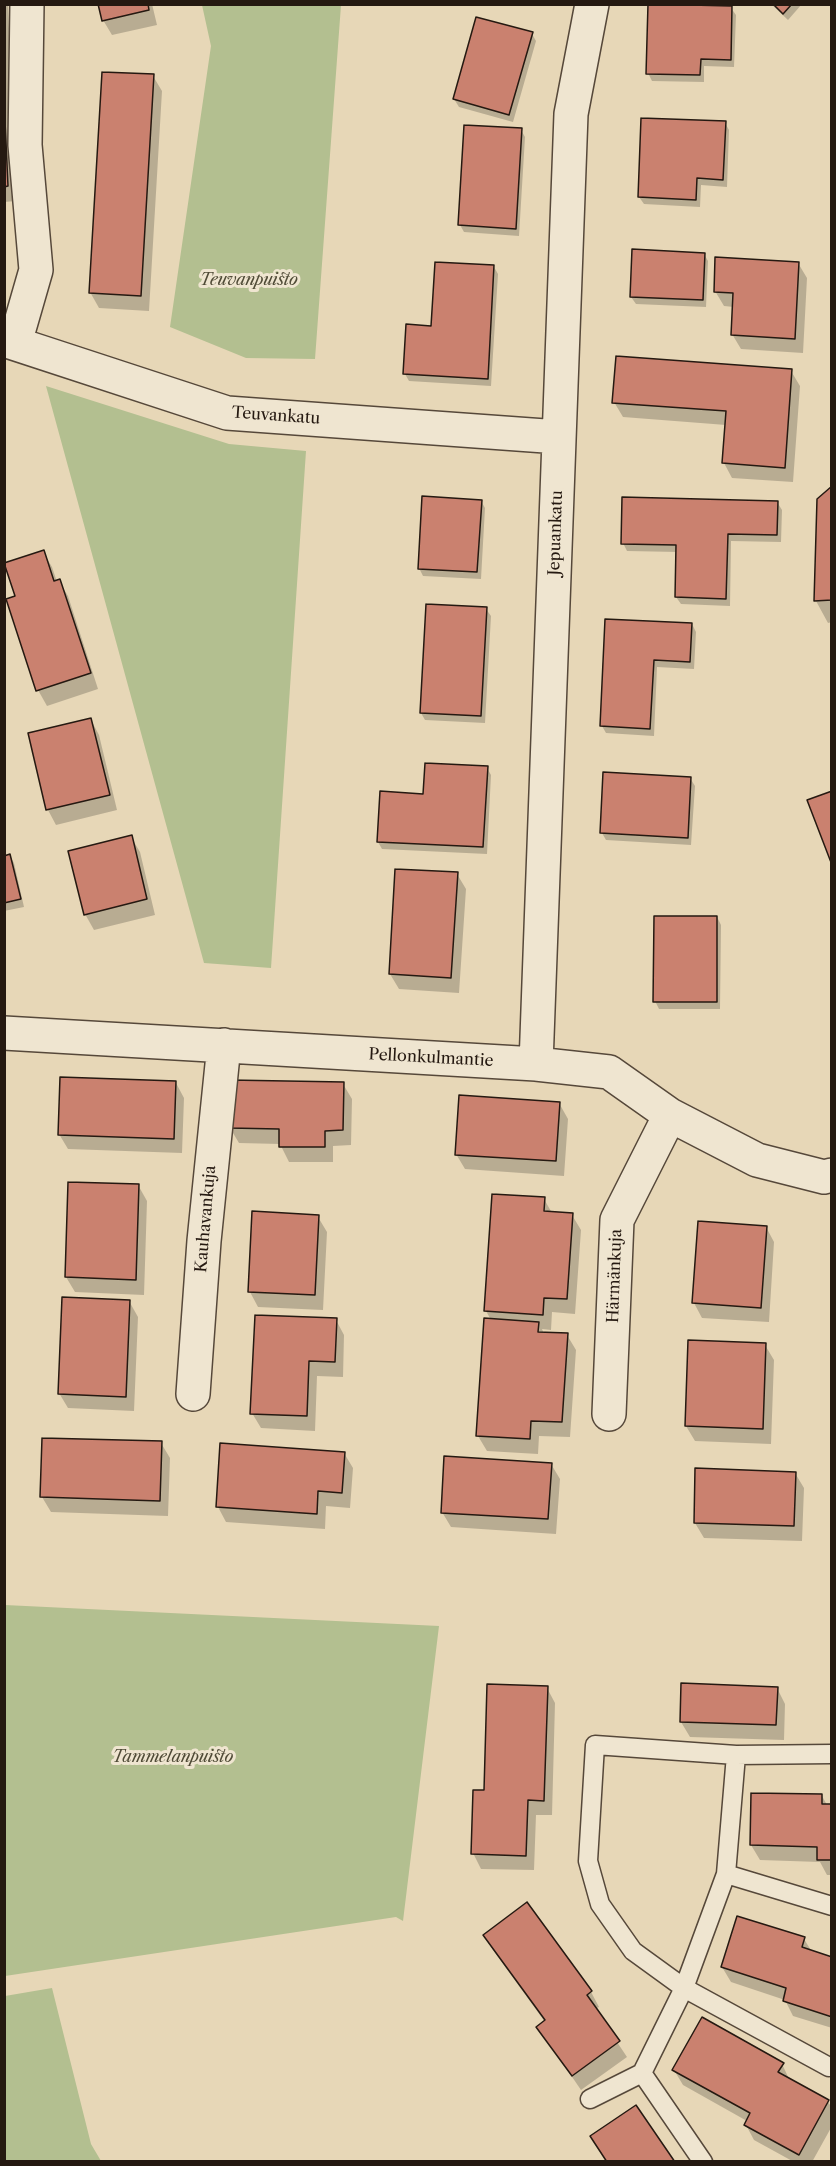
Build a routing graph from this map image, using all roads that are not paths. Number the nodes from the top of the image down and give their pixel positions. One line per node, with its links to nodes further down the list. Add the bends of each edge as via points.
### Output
1 (27, 4): 3 (street, via 25,145 36,270)
2 (592, 4): 4 (street, Jepuankatu, via 571,114)
3 (10, 341): 4 (street, Teuvankatu, via 227,413)
4 (559, 437): 7 (street, Jepuankatu)
5 (4, 1033): 6 (street, Pellonkulmantie)
6 (224, 1045): 7 (street, Pellonkulmantie); 10 (street, Kauhavankuja)
7 (536, 1064): 8 (street, Pellonkulmantie, via 609,1072)
8 (670, 1115): 9 (street, Pellonkulmantie, via 757,1160 824,1177); 11 (street, Härmänkuja, via 617,1220)
9 (831, 1175)
10 (193, 1394)
11 (609, 1414)
12 (831, 1754): 13 (lane)
13 (736, 1755): 14 (lane); 16 (lane, via 595,1745 588,1861 600,1904 633,1951)
14 (726, 1874): 15 (lane); 16 (lane)
15 (831, 1906)
16 (684, 1988): 17 (lane); 18 (lane)
17 (829, 2067)
18 (642, 2073): 19 (lane); 20 (lane)
19 (590, 2099)
20 (703, 2162)

